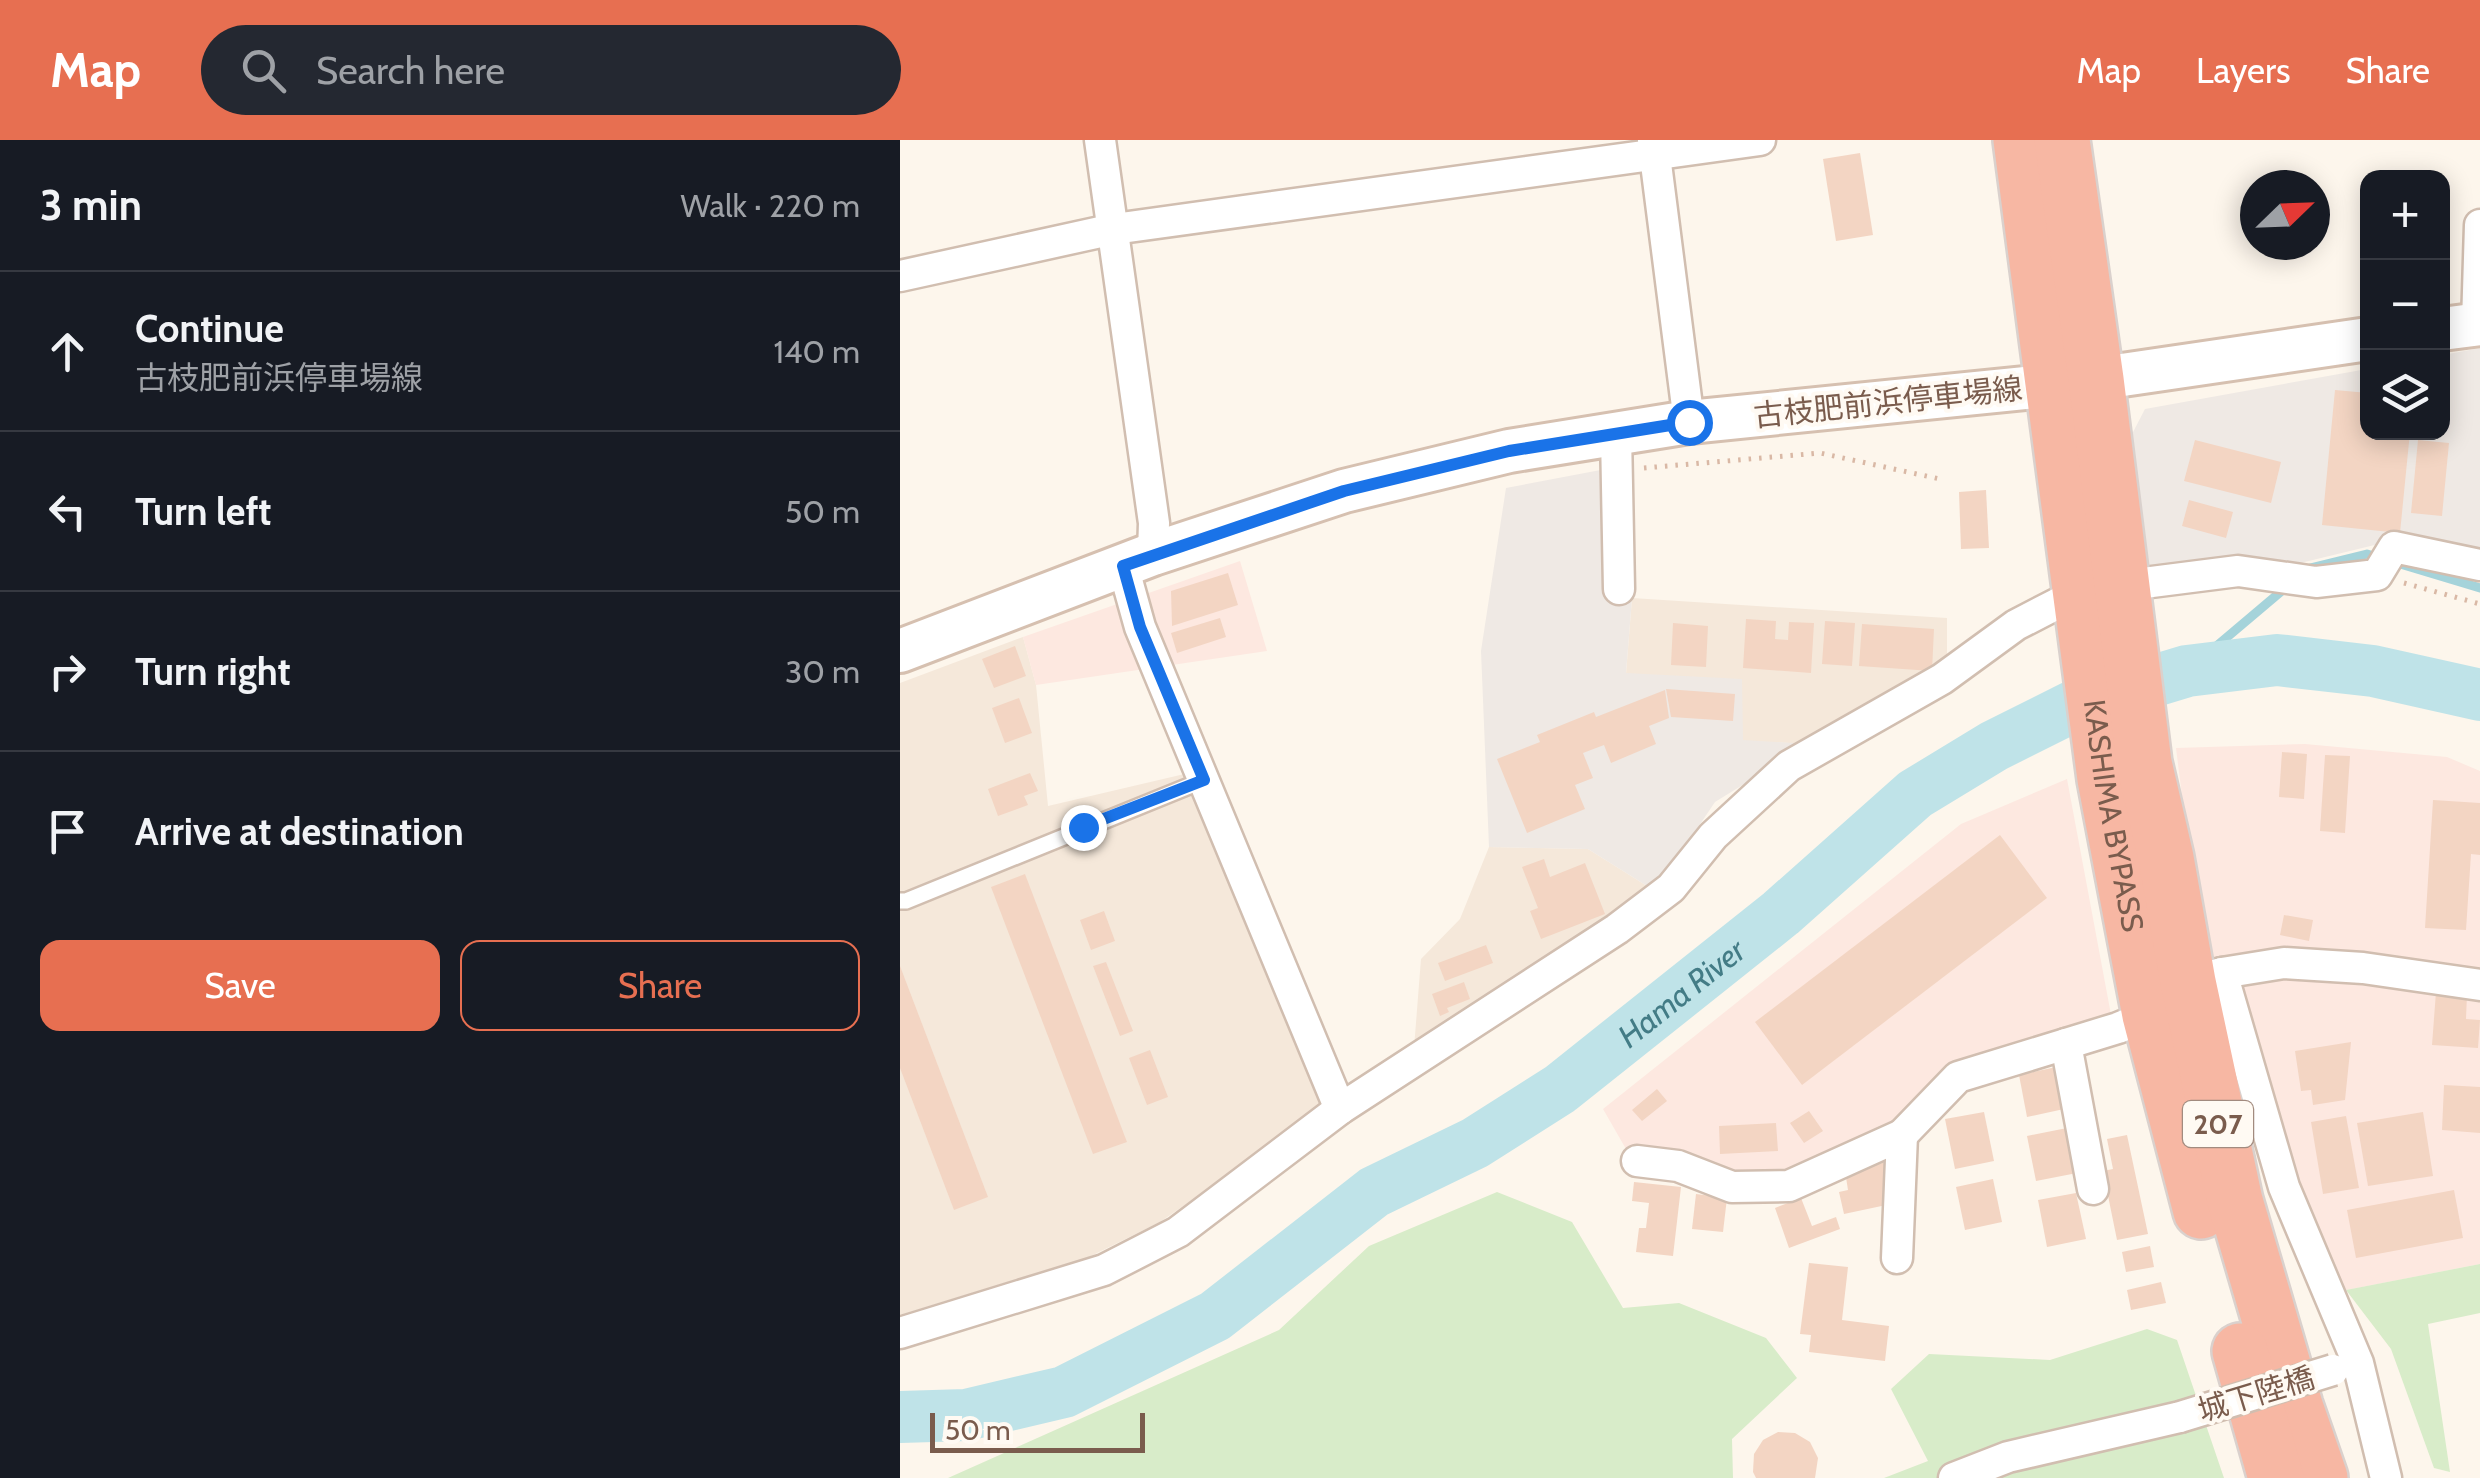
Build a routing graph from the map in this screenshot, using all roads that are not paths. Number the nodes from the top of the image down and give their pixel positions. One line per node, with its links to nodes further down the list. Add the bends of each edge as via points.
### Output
1 (1100, 140): 7 (street)
2 (1760, 140): 5 (street)
3 (2021, 140): 11 (highway, KASHIMA BYPASS / 207)
4 (2062, 140): 11 (highway, KASHIMA BYPASS / 207)
5 (1654, 147): 7 (street); 12 (street)
6 (2480, 225): 9 (street)
7 (1114, 229): 8 (street); 14 (street, via 1154,523)
8 (900, 276)
9 (2467, 326)
10 (2360, 340): 11 (main road, 古枝肥前浜停車場線)
11 (2075, 382): 12 (main road, 古枝肥前浜停車場線); 17 (highway, KASHIMA BYPASS / 207)
12 (1689, 422): 13 (main road, 古枝肥前浜停車場線)
13 (1616, 452): 14 (main road, 古枝肥前浜停車場線, via 1509,451 1344,491); 16 (street)
14 (1138, 560): 18 (main road, 古枝肥前浜停車場線); 19 (street, via 1140,627)
15 (2480, 565): 17 (street, via 2394,547 2377,575 2316,582 2238,571)
16 (1619, 589)
17 (2102, 604): 22 (highway, KASHIMA BYPASS / 207, via 2124,771); 24 (street, via 2016,625 1942,679 1789,766 1712,836 1671,888)
18 (900, 651)
19 (1204, 780): 20 (lane); 24 (street)
20 (900, 901)
21 (2480, 985): 22 (street, via 2284,964)
22 (2187, 990): 23 (street); 30 (street, via 2284,1188); 32 (highway, KASHIMA BYPASS / 207, via 2212,1255); 33 (highway, KASHIMA BYPASS / 207, via 2235,1201)
23 (2066, 1044): 25 (street, via 1958,1077); 27 (street)
24 (1340, 1108): 29 (street, via 1178,1232 1118,1263)
25 (1902, 1135): 26 (street, via 1789,1186 1732,1187 1678,1166); 28 (street)
26 (1637, 1161)
27 (2094, 1189)
28 (1897, 1258)
29 (900, 1333)
30 (2346, 1366): 31 (street, 城下陸橋, bridge, via 2180,1417 2008,1457); 34 (street)
31 (1954, 1478)
32 (2276, 1478)
33 (2320, 1478)
34 (2386, 1478)

